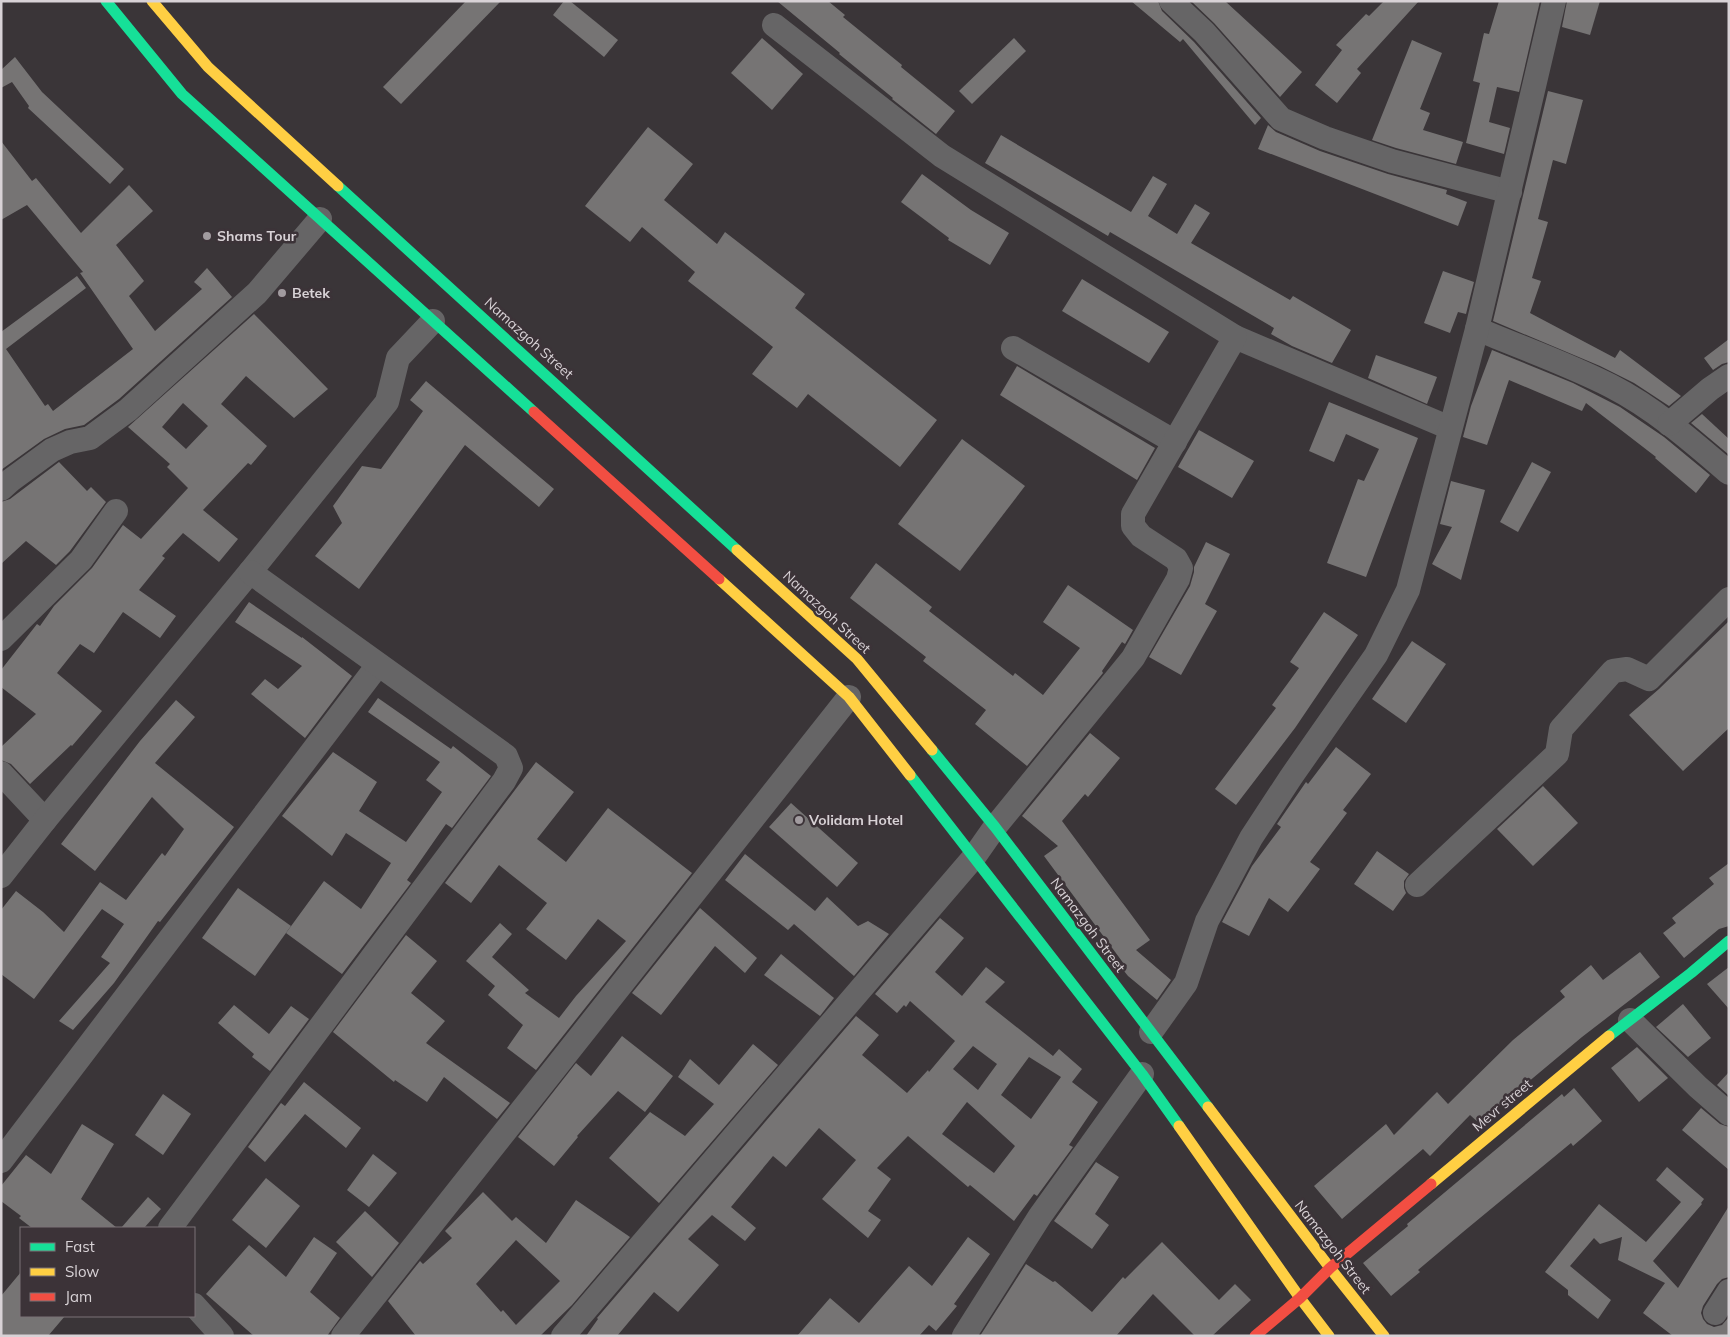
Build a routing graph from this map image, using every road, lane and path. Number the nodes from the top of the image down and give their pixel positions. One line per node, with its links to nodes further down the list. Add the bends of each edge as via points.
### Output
1 (106, 1): 7 (main road, via 182,94)
2 (152, 1): 26 (main road, Namazgoh Street, via 208,67 857,659)
3 (1171, 1): 6 (street, via 1204,32 1281,119 1325,138 1392,160)
4 (1554, 1): 6 (street)
5 (774, 25): 10 (street, via 942,156)
6 (1510, 192): 9 (street)
7 (320, 219): 8 (main road); 17 (street, via 257,293 128,410 90,438 52,450)
8 (433, 321): 19 (street, via 398,358 387,402); 23 (main road)
9 (1477, 329): 13 (street, via 1613,387); 14 (street)
10 (1235, 336): 14 (street); 15 (street)
11 (1013, 348): 15 (street)
12 (1729, 376): 13 (street)
13 (1669, 424): 16 (street)
14 (1450, 428): 32 (street, via 1408,590 1384,639 1251,838 1207,921 1186,983)
15 (1175, 442): 26 (street, via 1133,514 1133,526 1141,536 1176,558 1181,568 1178,579 1133,658)
16 (1729, 473)
17 (1, 489)
18 (116, 511): 21 (street, via 81,560)
19 (250, 572): 22 (street); 25 (street)
20 (1729, 599): 29 (street, via 1649,678 1627,669 1613,671 1561,729 1557,754)
21 (4, 632)
22 (378, 665): 35 (street); 36 (street, via 506,756 511,768)
23 (849, 697): 27 (main road); 43 (street)
24 (1, 773): 25 (street)
25 (45, 820): 28 (street)
26 (995, 827): 27 (street); 32 (main road, Namazgoh Street)
27 (974, 857): 33 (main road); 44 (street)
28 (1, 876)
29 (1417, 885)
30 (1729, 941): 31 (main road, Mevr street)
31 (1630, 1020): 34 (street); 37 (main road, Mevr street)
32 (1151, 1032): 37 (main road, Namazgoh Street)
33 (1142, 1074): 39 (main road); 45 (street, via 1040,1216)
34 (1729, 1114)
35 (1, 1161)
36 (171, 1227)
37 (1330, 1268): 39 (main road, Mevr street); 48 (main road, Namazgoh Street)
38 (1729, 1291): 41 (street)
39 (1300, 1298): 46 (main road, Mevr street); 47 (main road)
40 (195, 1306): 42 (street)
41 (1715, 1313)
42 (222, 1336)
43 (343, 1336)
44 (563, 1336)
45 (964, 1336)
46 (1256, 1336)
47 (1329, 1336)
48 (1384, 1336)

